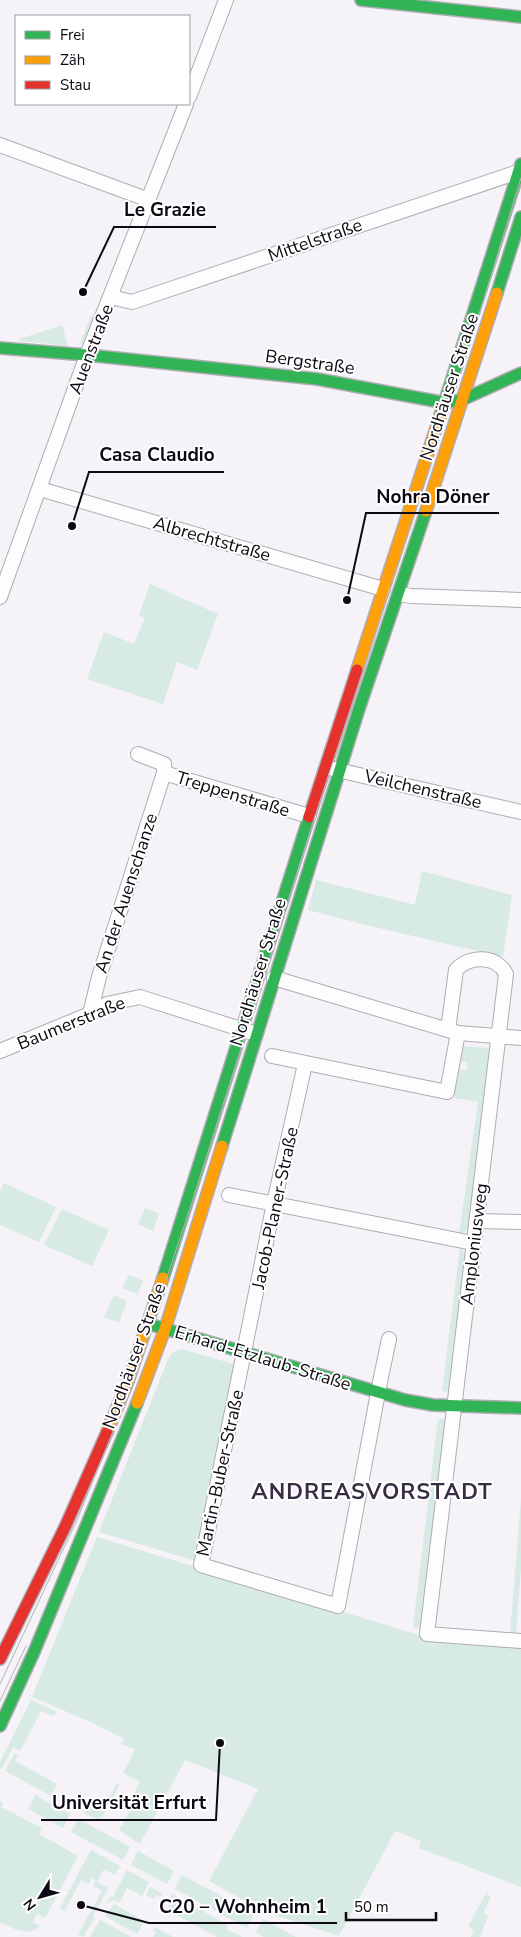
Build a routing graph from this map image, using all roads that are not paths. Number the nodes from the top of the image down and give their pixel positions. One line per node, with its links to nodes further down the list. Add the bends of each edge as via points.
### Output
1 (226, 0): 4 (street)
2 (361, 0): 3 (main road)
3 (521, 17)
4 (190, 94)
5 (186, 105): 8 (street, Auenstraße)
6 (0, 145): 8 (street)
7 (520, 168): 10 (street, Mittelstraße, via 132,302); 15 (main road, Nordhäuser Straße)
8 (149, 200): 10 (street, Auenstraße)
9 (521, 217): 14 (main road, Nordhäuser Straße)
10 (111, 297): 12 (street, Auenstraße)
11 (0, 348): 12 (main road, Bergstraße)
12 (87, 355): 15 (main road, Bergstraße, via 317,379); 16 (street, Auenstraße)
13 (521, 373): 14 (main road, Bergstraße)
14 (464, 399): 15 (main road, Bergstraße); 18 (main road, Nordhäuser Straße)
15 (446, 403): 17 (main road, Nordhäuser Straße)
16 (40, 489): 17 (street, Albrechtstraße); 19 (street, Auenstraße)
17 (383, 589): 22 (main road, Nordhäuser Straße)
18 (400, 594): 20 (street); 23 (main road, Nordhäuser Straße)
19 (0, 597)
20 (521, 600)
21 (138, 754): 24 (street, Treppenstraße, via 164,764)
22 (325, 767): 23 (street, Veilchenstraße); 26 (main road, Nordhäuser Straße)
23 (340, 770): 25 (street, Veilchenstraße); 27 (main road, Nordhäuser Straße)
24 (164, 773): 26 (street, Treppenstraße); 28 (street, An der Auenschanze)
25 (521, 812)
26 (309, 816): 29 (main road, Nordhäuser Straße)
27 (274, 978): 30 (street); 31 (main road, Nordhäuser Straße)
28 (90, 1014): 29 (street, Baumerstraße, via 107,1004 140,997); 34 (street, Baumerstraße)
29 (242, 1029): 31 (street, Baumerstraße); 42 (main road, Nordhäuser Straße)
30 (453, 1032): 32 (street); 32 (street, Amploniusweg, via 456,970 462,962 480,959 499,965 506,974); 36 (street, Amploniusweg, via 447,1092)
31 (256, 1034): 43 (main road, Nordhäuser Straße)
32 (498, 1036): 33 (street); 39 (street, Amploniusweg)
33 (521, 1038)
34 (0, 1051)
35 (272, 1056): 36 (street)
36 (306, 1064): 38 (street, Jacob-Planer-Straße)
37 (229, 1195): 38 (street)
38 (274, 1203): 41 (street); 45 (street, Jacob-Planer-Straße)
39 (477, 1221): 40 (street); 41 (street, Amploniusweg)
40 (521, 1222)
41 (473, 1243): 47 (street, Amploniusweg)
42 (148, 1324): 43 (main road, Erhard-Etzlaub-Straße); 50 (main road, Nordhäuser Straße, via 76,1505)
43 (165, 1329): 45 (main road, Erhard-Etzlaub-Straße); 51 (main road, Nordhäuser Straße, via 103,1487)
44 (389, 1339): 46 (street)
45 (245, 1352): 46 (main road, Erhard-Etzlaub-Straße); 46 (street, Martin-Buber-Straße, via 201,1565 338,1606)
46 (378, 1393): 47 (main road, Erhard-Etzlaub-Straße, via 418,1403)
47 (454, 1406): 48 (main road, Erhard-Etzlaub-Straße); 49 (street, Amploniusweg, via 427,1634)
48 (521, 1408)
49 (521, 1641)
50 (0, 1659)
51 (0, 1726)

